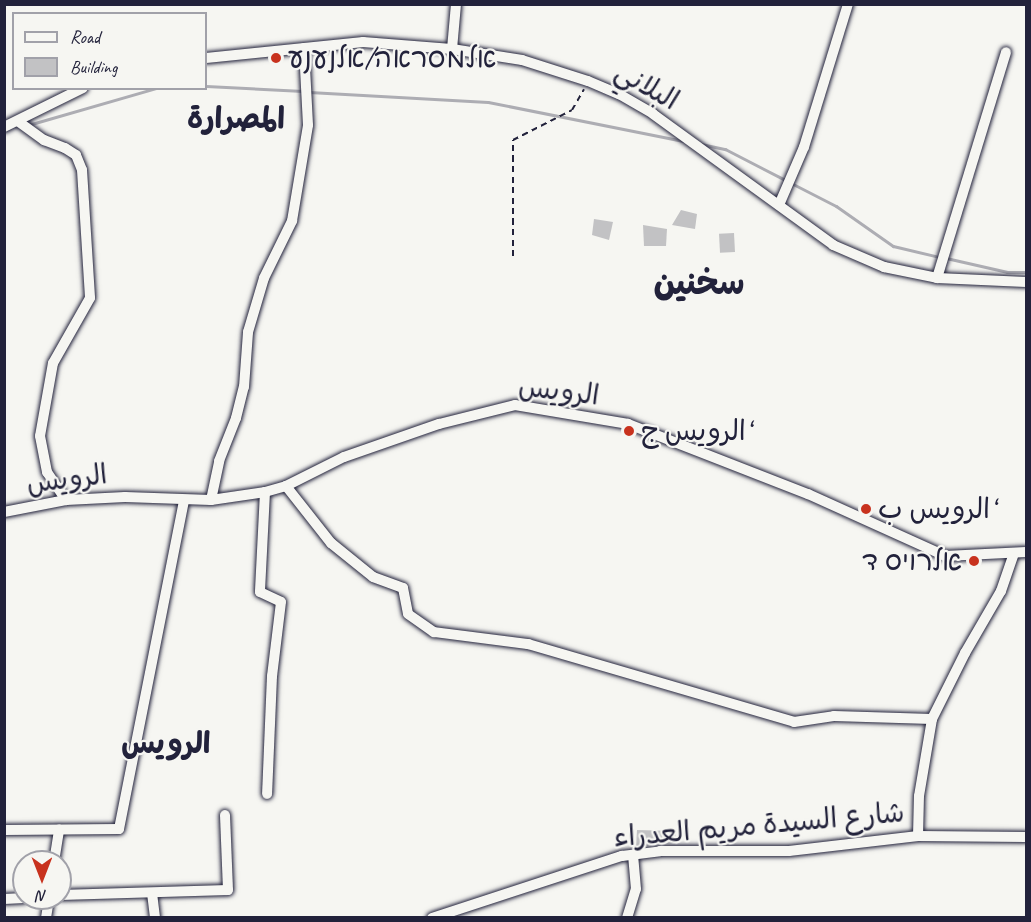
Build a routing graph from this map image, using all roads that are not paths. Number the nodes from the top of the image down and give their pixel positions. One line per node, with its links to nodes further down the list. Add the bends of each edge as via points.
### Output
1 (456, 4): 4 (street)
2 (848, 4): 10 (street, via 804,147)
3 (304, 48): 4 (street, البلاني, via 363,42); 6 (street, البلاني); 16 (street, via 308,125 292,221 264,278 248,332 244,387 219,461)
4 (452, 49): 10 (street, البلاني, via 522,60 619,94)
5 (1006, 52): 11 (street)
6 (207, 58)
7 (78, 90): 8 (street)
8 (19, 122): 9 (street); 17 (street, via 44,140 76,155 82,170 90,298 52,363 40,436 47,472)
9 (4, 127)
10 (779, 205): 11 (street, البلاني, via 833,245 884,267)
11 (937, 278): 12 (street, البلاني)
12 (1026, 282)
13 (286, 486): 14 (street, الرويس); 20 (street, الرويس, via 344,457 440,424 515,405 628,424 808,494 945,556); 21 (street, via 331,543 373,577 403,588 408,614 434,632 528,644 794,722 834,716)
14 (265, 492): 16 (street, الرويس); 22 (street, via 260,592 281,602 272,676)
15 (184, 500): 16 (street, الرويس); 17 (street, الرويس, via 125,496); 24 (street, via 119,829)
16 (211, 500)
17 (66, 501): 18 (street, الرويس)
18 (4, 512)
19 (1026, 552): 20 (street, الرويس)
20 (1014, 554): 21 (street, via 1001,591)
21 (932, 719): 26 (street, via 919,796)
22 (267, 794)
23 (225, 815): 30 (street, via 228,890)
24 (59, 829): 25 (street); 28 (street)
25 (4, 830)
26 (918, 836): 27 (street, شارع السيدة مريم العدراء); 29 (street, شارع السيدة مريم العدراء, via 789,851 660,851)
27 (1026, 837)
28 (56, 850)
29 (633, 855): 33 (street, شارع السيدة مريم العدراء); 34 (street, via 636,889)
30 (152, 893): 31 (street); 32 (street)
31 (72, 895)
32 (154, 918)
33 (432, 918)
34 (627, 918)

